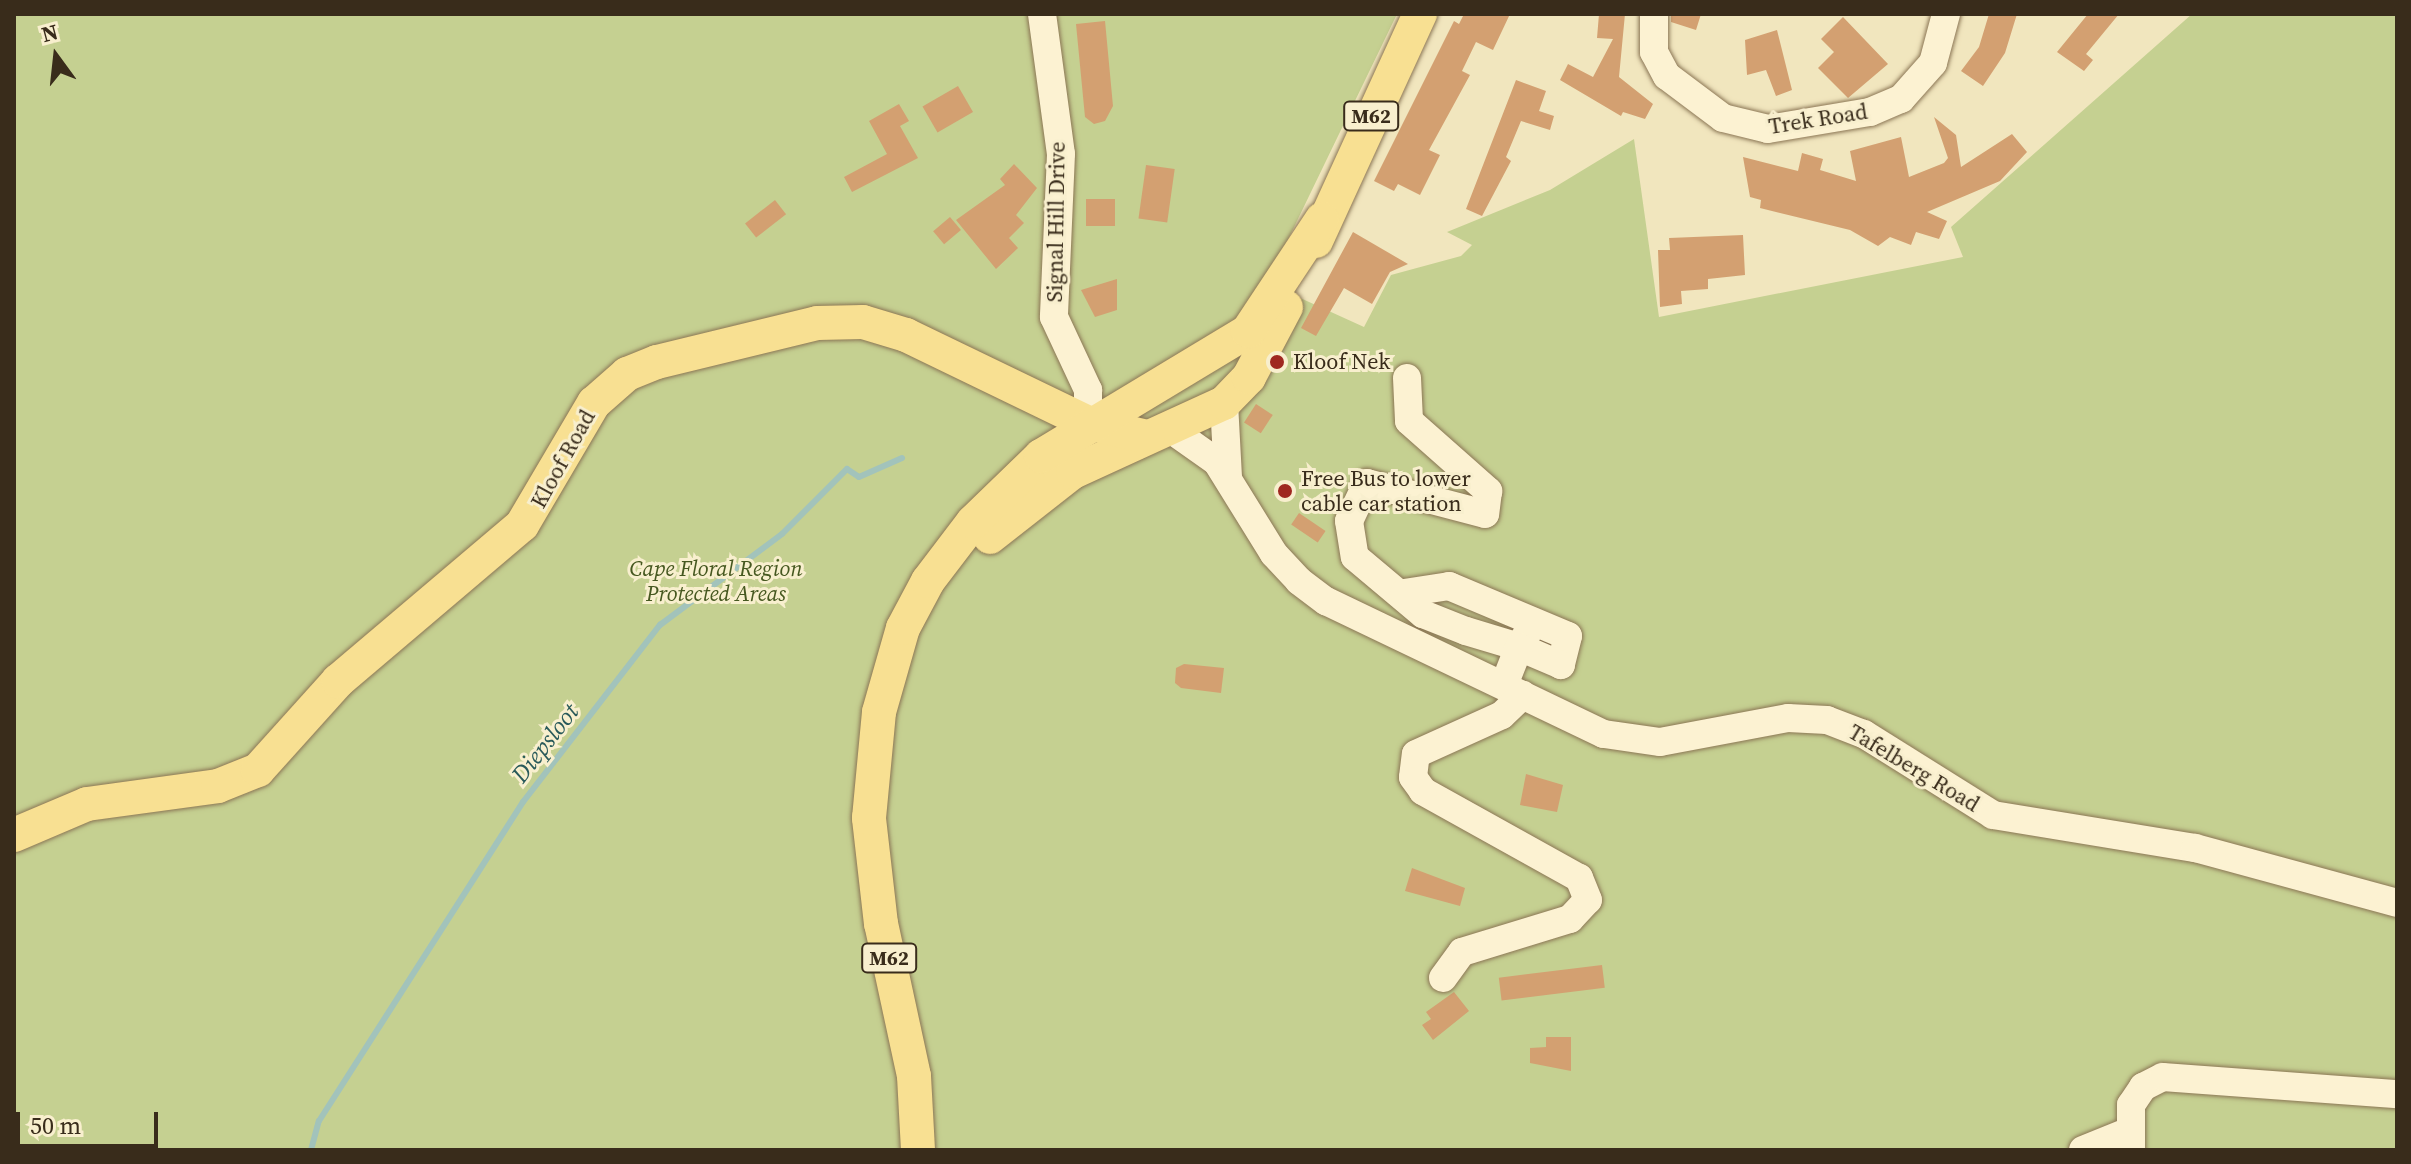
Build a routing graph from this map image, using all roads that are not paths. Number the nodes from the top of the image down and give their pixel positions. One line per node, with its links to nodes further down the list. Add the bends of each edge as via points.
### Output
1 (1042, 14): 10 (street, Signal Hill Drive, via 1061,154 1053,310 1065,352 1088,390)
2 (1420, 14): 5 (main road, M62)
3 (1654, 14): 4 (street, Trek Road, via 1652,39 1667,76 1723,118 1768,129 1870,112 1901,99 1933,63)
4 (1946, 14)
5 (1322, 219): 6 (main road, M62, via 1254,324); 9 (main road, M62, via 1308,265 1258,360)
6 (1185, 372): 8 (main road, M62); 9 (main road, via 1212,378)
7 (1407, 378): 14 (street, via 1409,421 1488,491 1485,514 1367,483 1350,514 1351,548 1368,569)
8 (1146, 391): 10 (main road, M62); 11 (main road, via 1145,417)
9 (1224, 403): 11 (main road, M62); 12 (street, Tafelberg Road)
10 (1088, 423): 11 (main road, Kloof Road); 19 (main road, M62, via 1026,469 973,522 928,581 888,667); 20 (main road, Kloof Road, via 906,335 863,322 808,325 650,364 594,403 527,520 338,681 258,770 218,786 87,804)
11 (1158, 432): 12 (street, Tafelberg Road, via 1198,443); 19 (main road, M62, via 1032,498 964,565 915,640)
12 (1229, 477): 18 (street, Tafelberg Road, via 1274,554 1299,581 1326,601)
13 (1457, 589): 14 (street); 15 (street); 16 (street, via 1447,608)
14 (1404, 593): 16 (street, via 1423,614)
15 (1534, 622): 17 (street); 17 (street, via 1568,636 1561,665)
16 (1448, 624): 17 (street)
17 (1511, 645): 18 (street)
18 (1505, 685): 21 (street, Tafelberg Road, via 1634,741 1788,718 1827,720 1864,734 1993,815 2195,848); 22 (street, via 1502,715 1416,754 1413,777 1423,791 1579,878 1588,900 1570,919 1462,952)
19 (873, 766): 25 (main road, M62, via 872,872 907,1036)
20 (14, 835)
21 (2397, 903)
22 (1443, 978)
23 (2397, 1094): 24 (street, via 2174,1075 2153,1080 2136,1094)
24 (2129, 1141): 26 (street)
25 (918, 1150)
26 (2083, 1150)

